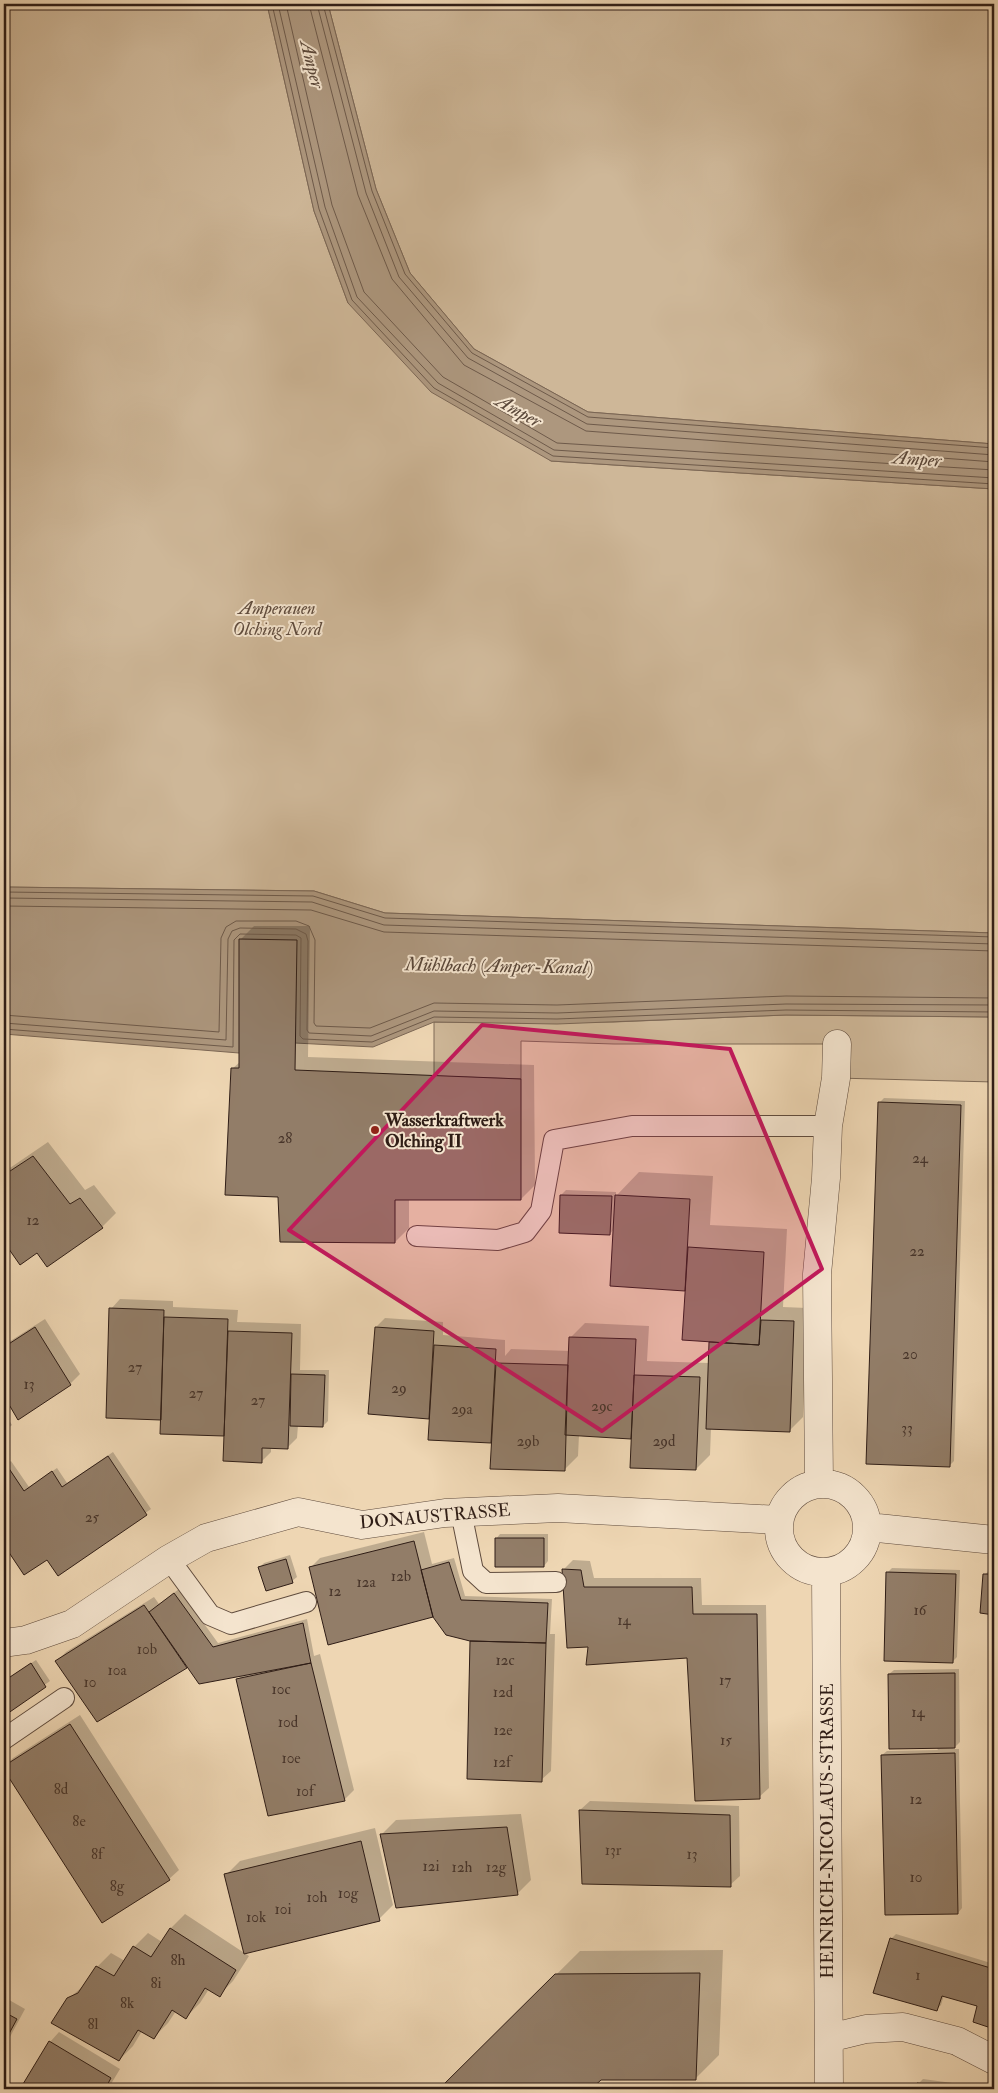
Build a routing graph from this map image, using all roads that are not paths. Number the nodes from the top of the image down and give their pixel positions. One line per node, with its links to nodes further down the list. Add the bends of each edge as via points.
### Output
1 (837, 1044): 2 (street, via 836,1078)
2 (828, 1126): 3 (lane, via 632,1126 554,1140 541,1211 525,1232 498,1240); 4 (street, via 817,1274)
3 (417, 1236)
4 (819, 1484): 6 (street, via 805,1487 793,1495); 7 (street, via 838,1486 853,1496 864,1510)
5 (461, 1512): 6 (street, DONAUSTRASSE, via 558,1508); 9 (street, DONAUSTRASSE, via 362,1526 298,1512 206,1538); 11 (lane, via 473,1572 486,1583)
6 (779, 1520): 10 (street, via 779,1537 786,1554 800,1566)
7 (868, 1527): 8 (street); 10 (street, via 863,1547 854,1561)
8 (994, 1540)
9 (169, 1559): 12 (lane, via 210,1615 231,1624); 13 (street, DONAUSTRASSE, via 72,1624 26,1640)
10 (826, 1573): 16 (street, HEINRICH-NICOLAUS-STRASSE)
11 (556, 1582)
12 (306, 1602)
13 (4, 1642)
14 (64, 1698): 15 (lane)
15 (4, 1739)
16 (829, 2038): 17 (street, via 866,2029 903,2027 958,2041); 18 (street, HEINRICH-NICOLAUS-STRASSE)
17 (994, 2060)
18 (829, 2089)

